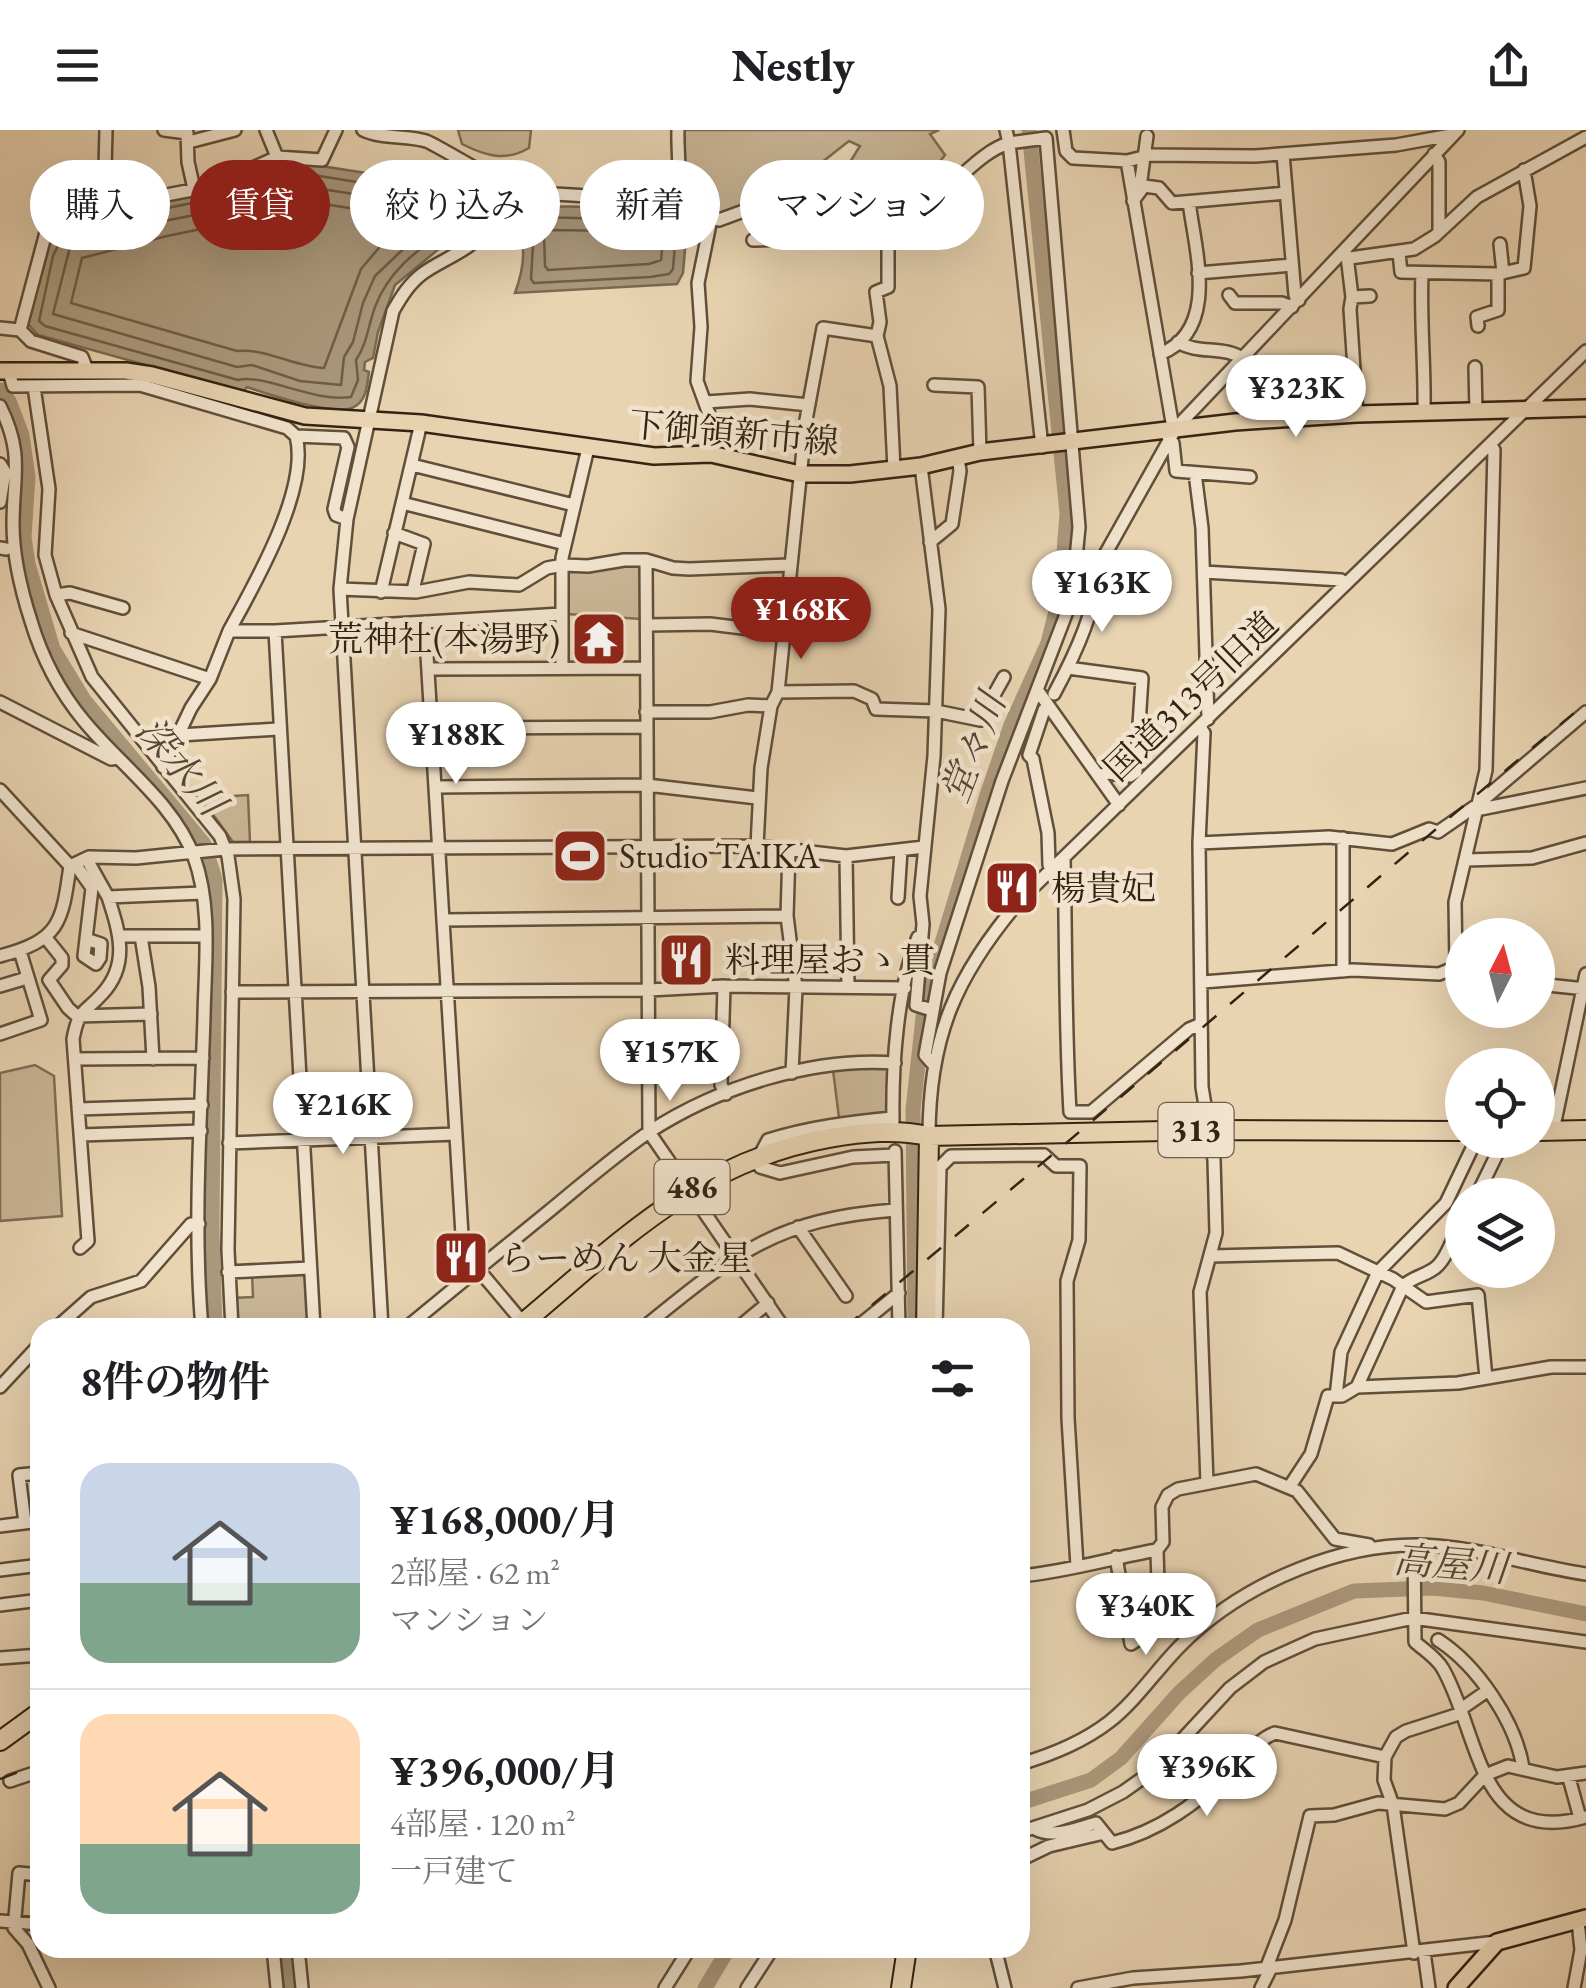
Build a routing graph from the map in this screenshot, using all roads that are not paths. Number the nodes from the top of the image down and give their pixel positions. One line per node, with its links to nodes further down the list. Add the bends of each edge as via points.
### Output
1 (106, 130): 19 (street)
2 (164, 130): 10 (street)
3 (235, 130): 10 (street)
4 (266, 130): 17 (street)
5 (336, 130): 17 (street, via 322,160)
6 (363, 130): 21 (street, via 426,141)
7 (678, 130): 22 (street)
8 (1063, 130): 24 (street, via 1074,158)
9 (1455, 132): 15 (street, via 1396,145); 16 (street)
10 (188, 135): 26 (street)
11 (1044, 136): 14 (street); 73 (street)
12 (1148, 136): 18 (street)
13 (1586, 137): 25 (street)
14 (1008, 140): 23 (street); 73 (street)
15 (1283, 154): 18 (street); 28 (street)
16 (1434, 154): 31 (street); 38 (street)
17 (277, 157): 20 (street)
18 (1144, 159): 24 (street); 27 (street)
19 (105, 160)
20 (271, 160)
21 (459, 160)
22 (676, 160)
23 (978, 160)
24 (1127, 161): 29 (street)
25 (1524, 170): 31 (street, via 1477,198); 42 (street, via 1530,206 1526,264)
26 (190, 171)
27 (1140, 187): 29 (street); 30 (street, via 1159,188 1172,203)
28 (1286, 192): 30 (street); 39 (street)
29 (1133, 201): 53 (street)
30 (1189, 202): 40 (street)
31 (1439, 232): 37 (street)
32 (1500, 244): 42 (street)
33 (41, 250): 49 (street)
34 (460, 250): 68 (street, via 422,274 392,311)
35 (705, 250): 60 (street, via 698,283 698,381)
36 (888, 250): 50 (street, via 888,287 876,292)
37 (1399, 253): 38 (street); 41 (street, via 1401,272)
38 (1347, 256): 45 (street); 46 (street)
39 (1292, 265): 40 (street); 46 (street)
40 (1198, 273): 51 (street, via 1197,315)
41 (1422, 273): 42 (street); 65 (street)
42 (1500, 274): 47 (street, via 1498,310 1477,317)
43 (1229, 295): 46 (street, via 1235,303)
44 (1370, 296): 45 (street)
45 (1352, 297): 67 (street)
46 (1295, 304): 54 (street)
47 (1478, 326)
48 (0, 328): 49 (street)
49 (20, 330): 57 (street, via 31,341 82,357)
50 (876, 336): 61 (street, via 823,328); 81 (street, via 890,386)
51 (1178, 342): 53 (street); 54 (street)
52 (1586, 351): 64 (street, 国道313号旧道)
53 (1160, 354): 70 (street)
54 (1243, 358): 70 (street)
55 (1475, 367): 66 (street)
56 (4, 372): 57 (main road, 下御領新市線); 59 (street, via 14,386)
57 (88, 372): 68 (main road, 下御領新市線, via 152,375 286,412)
58 (934, 385): 75 (street, via 978,387)
59 (34, 387): 71 (street, via 140,385); 104 (street, via 48,473 46,555)
60 (706, 402): 61 (street); 76 (street)
61 (809, 404): 83 (street)
62 (0, 406): 89 (street, via 17,464)
63 (1586, 408): 64 (main road, 下御領新市線)
64 (1526, 411): 66 (main road, 下御領新市線); 72 (street, 国道313号旧道)
65 (1424, 412): 66 (main road, 下御領新市線); 67 (main road, 下御領新市線)
66 (1476, 412)
67 (1357, 414): 70 (main road, 下御領新市線)
68 (368, 419): 69 (main road, 下御領新市線); 88 (street)
69 (420, 423): 74 (main road, 下御領新市線); 79 (street)
70 (1170, 433): 73 (main road, 下御領新市線); 82 (street, via 1176,471); 99 (street)
71 (296, 436): 88 (street, via 344,438 348,448 334,510); 111 (street, via 298,460 280,533)
72 (1490, 444): 100 (street, 国道313号旧道); 144 (street, via 1486,770)
73 (1059, 445): 75 (main road, 下御領新市線); 106 (street, via 1078,527)
74 (588, 448): 76 (main road, 下御領新市線); 87 (street)
75 (980, 452): 77 (main road, 下御領新市線)
76 (711, 454): 83 (main road, 下御領新市線)
77 (958, 458): 80 (main road, 下御領新市線); 91 (street, via 952,524)
78 (0, 464): 85 (street, via 6,472)
79 (412, 465): 86 (street); 87 (street)
80 (921, 466): 81 (main road, 下御領新市線); 91 (street)
81 (894, 469): 83 (main road, 下御領新市線)
82 (1195, 473): 84 (street); 98 (street)
83 (800, 474): 95 (street)
84 (1250, 477)
85 (0, 502)
86 (402, 503): 90 (street); 92 (street)
87 (574, 505): 92 (street)
88 (347, 518): 101 (street)
89 (13, 526): 93 (street); 97 (street)
90 (394, 534): 102 (street); 103 (street, via 424,544)
91 (930, 542): 127 (street, via 938,609)
92 (565, 544): 96 (street)
93 (3, 548): 97 (street)
94 (646, 560): 95 (street, via 689,569); 96 (street); 109 (street)
95 (790, 564): 113 (street)
96 (562, 565): 103 (street, via 519,585 470,582); 107 (street)
97 (18, 572): 135 (street, via 54,678)
98 (1204, 572): 100 (street); 130 (street)
99 (1093, 576): 106 (street); 117 (street, via 1091,606)
100 (1346, 584): 130 (street, 国道313号旧道)
101 (340, 589): 102 (street); 110 (street)
102 (381, 592): 103 (street)
103 (416, 592)
104 (56, 595): 105 (street); 114 (street)
105 (123, 608)
106 (1068, 609): 121 (street)
107 (562, 614): 108 (street); 115 (street)
108 (425, 622): 110 (street); 118 (street)
109 (647, 625): 113 (street); 116 (street)
110 (343, 626): 112 (street); 151 (street)
111 (229, 631): 112 (street); 120 (street)
112 (275, 632): 133 (street)
113 (783, 632): 122 (street)
114 (71, 633): 120 (street); 136 (street, via 92,677)
115 (562, 668): 116 (street); 118 (street)
116 (646, 668): 128 (street)
117 (1068, 668): 123 (street); 137 (street, via 1142,678 1136,772)
118 (429, 670): 132 (street)
119 (1004, 677): 127 (street, via 980,720)
120 (210, 678): 134 (street)
121 (1038, 691): 137 (street); 196 (street, via 980,846)
122 (778, 692): 125 (street); 127 (street, via 854,691 872,699 876,710)
123 (1054, 694)
124 (0, 702): 135 (street)
125 (771, 706): 128 (street); 142 (street)
126 (1044, 710): 163 (street, via 1029,755)
127 (936, 711): 150 (street)
128 (646, 712): 131 (street)
129 (1586, 712): 144 (street)
130 (1204, 723): 143 (street, 国道313号旧道); 146 (street)
131 (647, 727): 132 (street); 138 (street)
132 (431, 728): 139 (street)
133 (278, 729): 134 (street); 152 (street)
134 (180, 735): 136 (street)
135 (118, 758): 157 (street)
136 (163, 767): 154 (street, via 213,825)
137 (1099, 776): 143 (street)
138 (647, 785): 139 (street); 142 (street); 148 (street)
139 (436, 787): 153 (street)
140 (1586, 788): 144 (street)
141 (0, 790): 162 (street)
142 (757, 798): 149 (street)
143 (1119, 804): 160 (street, 国道313号旧道)
144 (1476, 808): 145 (street, via 1438,832 1429,828 1392,844); 161 (street)
145 (1343, 838): 146 (street); 179 (street)
146 (1199, 842): 183 (street)
147 (1586, 843): 161 (street, via 1532,858)
148 (648, 846): 149 (street); 153 (street); 168 (street)
149 (757, 846): 156 (street)
150 (924, 846): 155 (street); 171 (street)
151 (355, 847): 152 (street); 153 (street); 192 (street)
152 (287, 848): 154 (street); 195 (street)
153 (438, 848): 170 (street)
154 (221, 849): 157 (street); 194 (street, via 234,898)
155 (902, 850): 158 (street); 166 (street)
156 (789, 852): 158 (street); 167 (street)
157 (196, 853): 159 (street); 164 (street)
158 (846, 856): 186 (street)
159 (89, 857): 162 (street); 165 (street)
160 (1064, 858): 163 (street, 国道313号旧道); 199 (street, via 1070,1112 1091,1112)
161 (1466, 860): 169 (street)
162 (73, 865): 175 (street, via 62,913); 176 (street, via 92,888)
163 (1053, 868): 205 (street, 国道313号旧道, via 984,943 954,999)
164 (202, 893): 165 (street); 174 (street)
165 (108, 896): 172 (street)
166 (898, 898)
167 (787, 916): 168 (street); 188 (street)
168 (650, 918): 170 (street); 190 (street)
169 (1456, 918)
170 (443, 920): 193 (street)
171 (924, 924): 189 (street); 196 (street, via 916,1005)
172 (121, 936): 173 (street); 198 (street, via 113,979)
173 (141, 936): 174 (street); 197 (street)
174 (204, 936): 201 (street)
175 (46, 938): 177 (street); 198 (street, via 62,958 49,980)
176 (86, 938)
177 (20, 951): 178 (street); 182 (street)
178 (0, 956)
179 (1344, 971): 180 (street); 183 (street)
180 (1445, 973)
181 (1586, 974): 191 (street)
182 (27, 978): 184 (street); 200 (street, via 41,1020)
183 (1203, 982): 199 (street)
184 (0, 986)
185 (724, 986): 188 (street); 190 (street); 207 (street)
186 (848, 986): 188 (street); 189 (street)
187 (1555, 986): 191 (street)
188 (796, 988): 206 (street)
189 (905, 988): 204 (street)
190 (649, 990): 193 (street); 216 (street)
191 (1584, 990): 208 (street)
192 (364, 991): 193 (street); 195 (street); 219 (street)
193 (448, 991): 217 (street)
194 (232, 992): 195 (street); 222 (street)
195 (294, 993): 221 (street)
196 (932, 1010): 205 (street, via 925,1054)
197 (151, 1014): 198 (street); 203 (street)
198 (77, 1016): 202 (street)
199 (1202, 1024): 211 (street)
200 (0, 1034)
201 (203, 1058): 203 (street); 209 (street)
202 (75, 1059): 203 (street); 210 (street)
203 (153, 1059)
204 (895, 1063): 206 (street); 220 (street)
205 (934, 1065): 220 (street, 国道313号旧道)
206 (792, 1073): 207 (street)
207 (726, 1094): 216 (street)
208 (1555, 1095)
209 (202, 1105): 210 (street); 213 (street)
210 (78, 1109): 218 (street)
211 (1210, 1130): 214 (highway, 313); 220 (highway, 313); 232 (street, via 1216,1233)
212 (1586, 1130): 215 (highway)
213 (201, 1131): 218 (street); 227 (street)
214 (1445, 1131)
215 (1555, 1131)
216 (650, 1132): 225 (street); 234 (street)
217 (455, 1134): 219 (street); 234 (street, via 462,1234)
218 (81, 1135): 229 (street, via 88,1241)
219 (372, 1135): 221 (street); 245 (street)
220 (906, 1136): 224 (highway, 486, via 862,1132); 224 (street, via 853,1157 780,1173); 226 (street); 254 (highway)
221 (304, 1139): 222 (street); 233 (street)
222 (229, 1143): 235 (street)
223 (1467, 1158): 236 (street, via 1446,1203)
224 (760, 1161): 225 (highway, 486)
225 (692, 1193): 231 (street); 248 (highway, 486)
226 (895, 1210): 228 (street); 238 (street)
227 (199, 1224): 241 (street, via 191,1224 141,1281 91,1297); 242 (street)
228 (798, 1226): 231 (street); 239 (street)
229 (80, 1248)
230 (1445, 1252): 237 (street, via 1433,1270)
231 (735, 1256): 240 (street); 249 (street)
232 (1210, 1256): 236 (street, via 1338,1252); 263 (street, via 1200,1292)
233 (310, 1268): 235 (street); 244 (street)
234 (478, 1269): 246 (street); 247 (street)
235 (228, 1272): 243 (street)
236 (1378, 1272): 237 (street); 261 (street, via 1341,1352)
237 (1403, 1286): 258 (street, via 1426,1302 1478,1295); 260 (street)
238 (899, 1294): 252 (street); 253 (street)
239 (846, 1296)
240 (768, 1303): 250 (street); 251 (street)
241 (68, 1318)
242 (201, 1318)
243 (231, 1318)
244 (313, 1318)
245 (381, 1318)
246 (418, 1318)
247 (518, 1318)
248 (534, 1318)
249 (656, 1318)
250 (750, 1318)
251 (778, 1318)
252 (869, 1318)
253 (899, 1318)
254 (925, 1318)
255 (936, 1318): 273 (street, via 940,1167 951,1156 1044,1155 1056,1166 1080,1166 1079,1240 1067,1281)
256 (30, 1355): 259 (street)
257 (1586, 1368): 258 (street)
258 (1486, 1378): 260 (street)
259 (0, 1387)
260 (1357, 1387): 261 (street)
261 (1336, 1396): 264 (street, via 1328,1396 1317,1441)
262 (30, 1474): 265 (street, via 19,1475)
263 (1207, 1484): 264 (street, via 1256,1474); 270 (street, via 1168,1494)
264 (1290, 1486): 269 (street, via 1335,1538)
265 (24, 1523): 266 (street); 267 (street)
266 (30, 1523)
267 (0, 1526)
268 (1414, 1547): 269 (street); 275 (street, via 1480,1552); 279 (street)
269 (1374, 1548): 291 (street, via 1304,1569 1247,1596 1191,1635 1112,1720)
270 (1157, 1550): 271 (street); 271 (street, via 1165,1621 1131,1644)
271 (1116, 1558): 273 (street)
272 (30, 1566): 274 (street)
273 (1077, 1566): 276 (street)
274 (0, 1570)
275 (1586, 1574)
276 (1030, 1575)
277 (30, 1601): 278 (street)
278 (0, 1604)
279 (1413, 1616): 281 (street); 285 (street, via 1415,1642 1440,1664); 300 (street, via 1315,1639 1264,1662 1230,1688 1154,1770 1088,1810)
280 (1438, 1640): 284 (street)
281 (1586, 1642)
282 (30, 1655): 283 (street)
283 (0, 1658)
284 (1486, 1691): 285 (street); 292 (street)
285 (1461, 1711): 290 (street, via 1406,1731); 295 (street)
286 (30, 1720): 288 (highway)
287 (30, 1731): 289 (highway)
288 (0, 1742)
289 (0, 1752)
290 (1385, 1756): 298 (street); 302 (street, via 1275,1733 1166,1822 1112,1842)
291 (1030, 1760)
292 (1523, 1768): 295 (street); 296 (street)
293 (1586, 1773): 296 (street)
294 (30, 1774): 297 (street)
295 (1484, 1775): 298 (street, via 1445,1809); 299 (street, via 1504,1806 1547,1824)
296 (1569, 1778): 299 (street)
297 (10, 1781)
298 (1393, 1806): 310 (street); 319 (street, via 1310,1816)
299 (1583, 1817)
300 (1035, 1829): 301 (street); 302 (street, via 1043,1834 1096,1823)
301 (1030, 1830)
302 (1104, 1833): 303 (street)
303 (1030, 1855)
304 (30, 1874): 307 (street, via 19,1873)
305 (1582, 1920): 309 (main road); 320 (street)
306 (0, 1921): 307 (street)
307 (14, 1924): 308 (street); 311 (street)
308 (30, 1924)
309 (1497, 1942): 310 (street); 331 (main road)
310 (1419, 1953): 319 (street); 330 (street)
311 (30, 1954)
312 (32, 1958): 321 (street)
313 (274, 1958): 322 (street)
314 (299, 1958): 323 (street)
315 (684, 1958): 324 (street)
316 (766, 1958): 325 (street)
317 (906, 1958): 326 (highway)
318 (998, 1958): 327 (street)
319 (1268, 1968): 328 (street); 329 (street)
320 (1570, 1987)
321 (48, 1988)
322 (278, 1988)
323 (302, 1988)
324 (666, 1988)
325 (747, 1988)
326 (901, 1988)
327 (1005, 1988)
328 (1078, 1988)
329 (1261, 1988)
330 (1429, 1988)
331 (1456, 1988)

